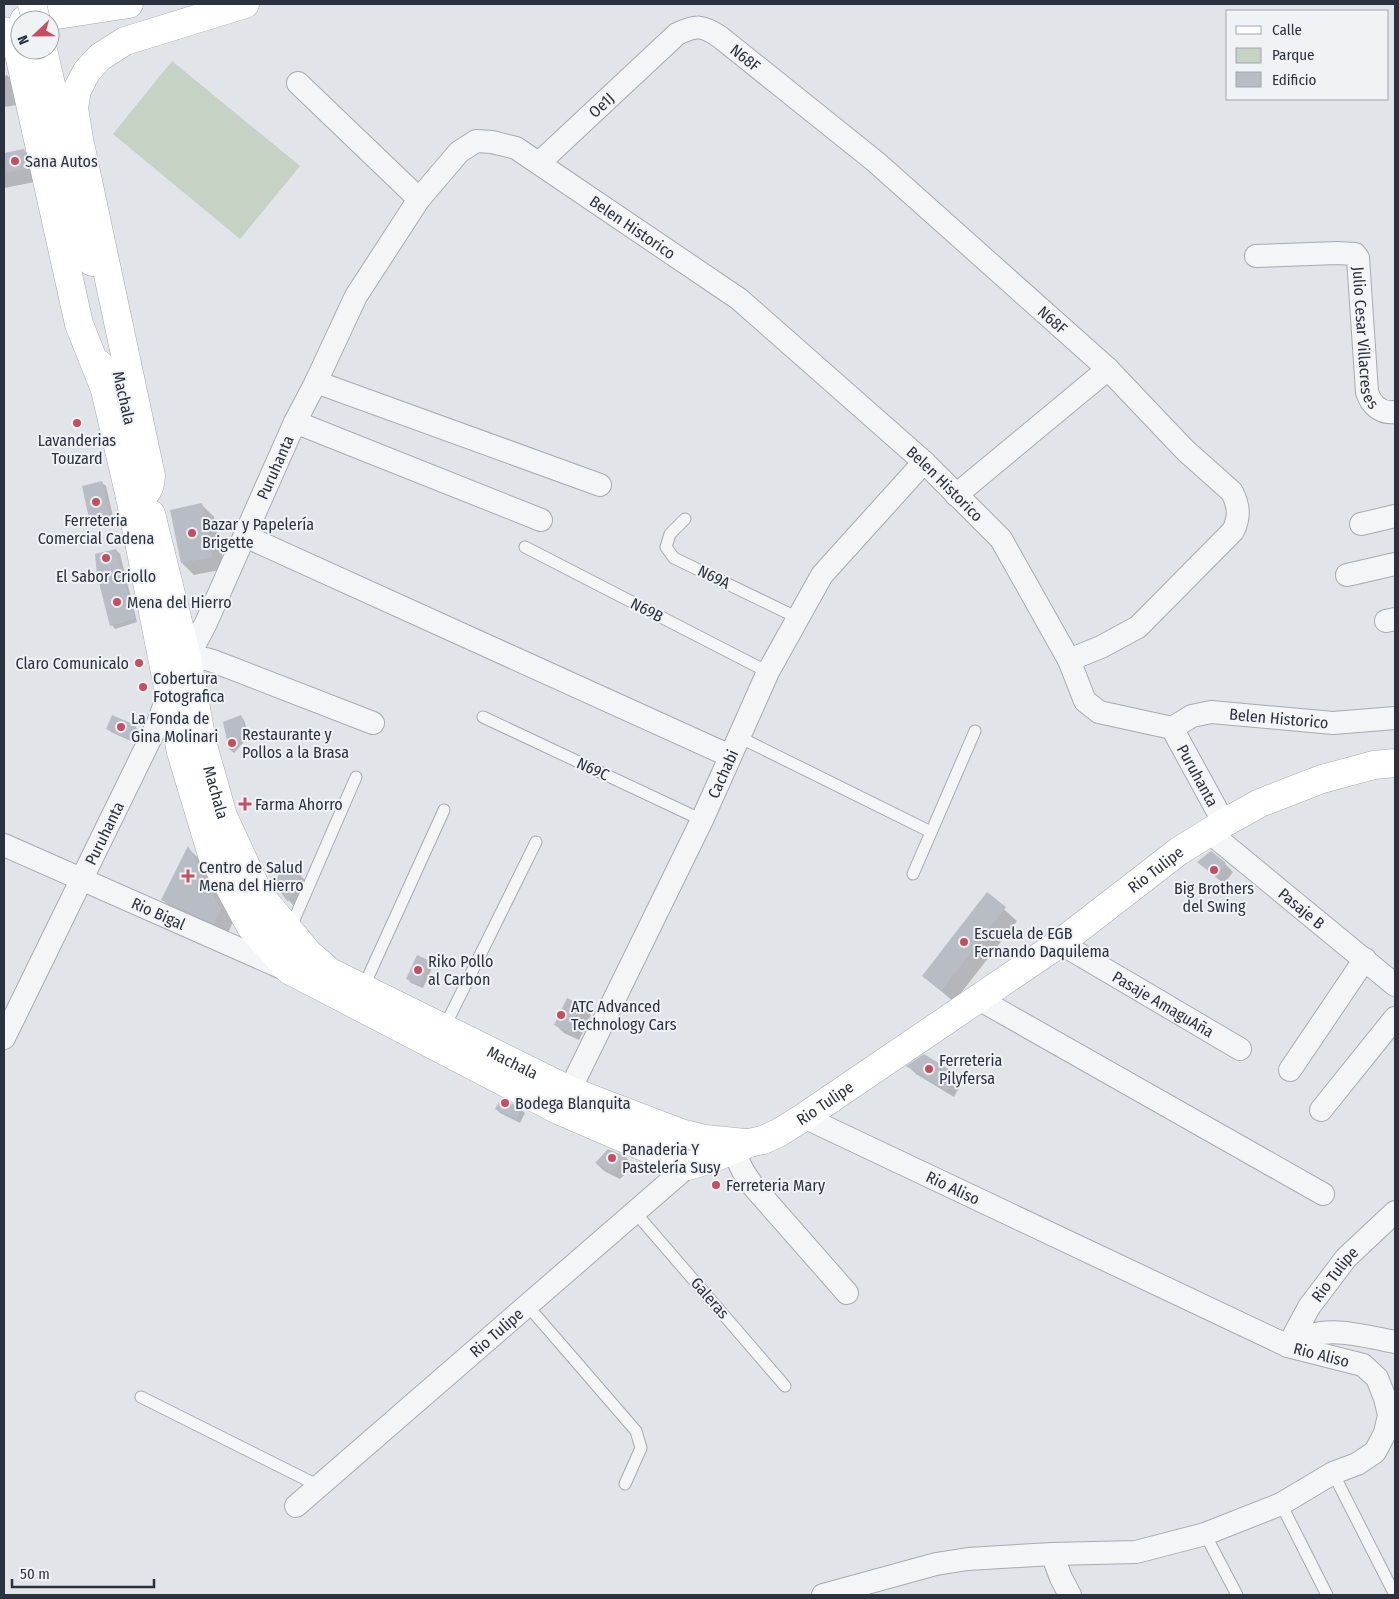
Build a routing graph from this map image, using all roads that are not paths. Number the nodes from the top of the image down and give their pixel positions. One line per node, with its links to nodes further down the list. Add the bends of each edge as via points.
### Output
1 (129, 4): 3 (main road)
2 (245, 4): 22 (main road, via 125,41 100,57 76,90 74,108 79,140 149,464 150,484)
3 (60, 14)
4 (4, 31): 16 (main road, via 16,45 79,324)
5 (665, 46): 11 (street, Oe1J); 14 (street, N68F, via 677,34 692,27 702,27 720,37 876,162)
6 (33, 60): 9 (main road, Machala)
7 (44, 60): 9 (main road, Machala)
8 (298, 83): 12 (street)
9 (53, 123): 16 (main road, Machala); 22 (main road, Machala)
10 (482, 140): 11 (street, Belen Historico, via 516,148); 12 (street, Puruhanta, via 459,152)
11 (539, 163): 19 (street, Belen Historico, via 739,299)
12 (419, 199): 15 (street, Puruhanta, via 356,296)
13 (1256, 256): 17 (street, Julio Cesar Villacreses, via 1355,254 1358,258 1367,392 1382,412)
14 (1108, 369): 21 (street); 33 (street, N68F, via 1185,450 1232,492 1237,501 1238,522 1233,531 1138,627)
15 (316, 382): 18 (street, Puruhanta); 20 (street)
16 (104, 386): 22 (main road, Machala)
17 (1395, 412)
18 (296, 422): 25 (street); 27 (street, Puruhanta)
19 (924, 462): 21 (street, Belen Historico); 31 (street, Cachabi, via 822,575)
20 (600, 485)
21 (956, 494): 33 (street, Belen Historico, via 1001,539)
22 (138, 495): 32 (main road, Machala); 35 (main road, Machala)
23 (1395, 516): 26 (street)
24 (685, 519): 31 (lane, N69A, via 670,534 666,547 674,558)
25 (541, 520)
26 (1362, 524)
27 (245, 536): 32 (street, Puruhanta); 41 (street)
28 (525, 547): 34 (lane, N69B)
29 (1395, 564): 30 (street)
30 (1346, 575)
31 (798, 618): 34 (street, Cachabi)
32 (187, 658): 35 (street, Puruhanta); 38 (street, via 206,658); 52 (main road, Machala, via 202,742 223,816 259,894)
33 (1069, 660): 39 (street, Belen Historico, via 1085,701 1099,712)
34 (768, 672): 41 (street, Cachabi)
35 (168, 695): 51 (street, Puruhanta, via 158,723); 55 (main road, Machala, via 181,752 212,854 251,927)
36 (483, 717): 45 (lane, N69C)
37 (1395, 718): 39 (street, Belen Historico, via 1333,722 1211,712 1192,716)
38 (373, 723)
39 (1172, 728): 46 (street, Puruhanta)
40 (975, 731): 47 (lane)
41 (735, 746): 45 (street, Cachabi); 47 (lane)
42 (1395, 763): 46 (main road, Rio Tulipe, via 1374,765 1322,779 1260,803)
43 (356, 778): 52 (lane)
44 (444, 810): 57 (lane)
45 (702, 820): 64 (street, Cachabi)
46 (1216, 827): 53 (main road, Rio Tulipe, via 1179,851); 54 (street, Pasaje B)
47 (931, 832): 50 (lane)
48 (536, 842): 60 (lane)
49 (4, 845): 51 (street, Rio Bigal)
50 (913, 874)
51 (81, 878): 55 (street, Rio Bigal); 61 (street, Puruhanta)
52 (290, 930): 55 (main road, Machala)
53 (1060, 943): 58 (main road, Rio Tulipe); 62 (street, Pasaje AmaguAña)
54 (1365, 959): 56 (street, Pasaje B); 63 (street)
55 (298, 962): 57 (main road, Machala, via 330,972); 64 (main road, Machala)
56 (1395, 985)
57 (363, 988): 60 (main road, Machala)
58 (977, 998): 66 (main road, Rio Tulipe); 69 (street)
59 (1395, 1018): 65 (street)
60 (444, 1028): 64 (main road, Machala)
61 (4, 1038)
62 (1240, 1049)
63 (1290, 1070)
64 (565, 1101): 67 (main road, Machala, via 681,1134); 68 (main road, Machala)
65 (1321, 1110)
66 (804, 1117): 67 (main road, Rio Tulipe, via 780,1132); 75 (street, Rio Aliso)
67 (741, 1147): 68 (main road, Rio Tulipe); 72 (street, via 743,1171 753,1186)
68 (688, 1166): 70 (street, Rio Tulipe)
69 (1323, 1194)
70 (634, 1211): 73 (street, Rio Tulipe); 76 (lane, Galeras)
71 (1395, 1212): 75 (street, Rio Tulipe, via 1346,1258 1309,1307)
72 (847, 1293)
73 (527, 1305): 79 (lane, via 636,1431 641,1448); 80 (street, Rio Tulipe)
74 (1395, 1342): 75 (street, via 1344,1332 1314,1334)
75 (1288, 1346): 78 (street, Rio Aliso, via 1363,1365 1377,1378 1385,1398 1389,1415 1385,1433 1374,1452 1357,1464)
76 (785, 1386)
77 (141, 1397): 80 (lane)
78 (1333, 1473): 81 (street, Rio Aliso); 89 (lane)
79 (625, 1484)
80 (319, 1486): 82 (street, Rio Tulipe)
81 (1281, 1504): 83 (street, Rio Aliso); 88 (lane)
82 (296, 1506)
83 (1205, 1534): 84 (street, Rio Aliso, via 1136,1552); 87 (lane)
84 (1052, 1554): 85 (street, Rio Aliso, via 936,1564); 86 (street)
85 (823, 1595)
86 (1070, 1595)
87 (1237, 1595)
88 (1327, 1595)
89 (1395, 1595)

